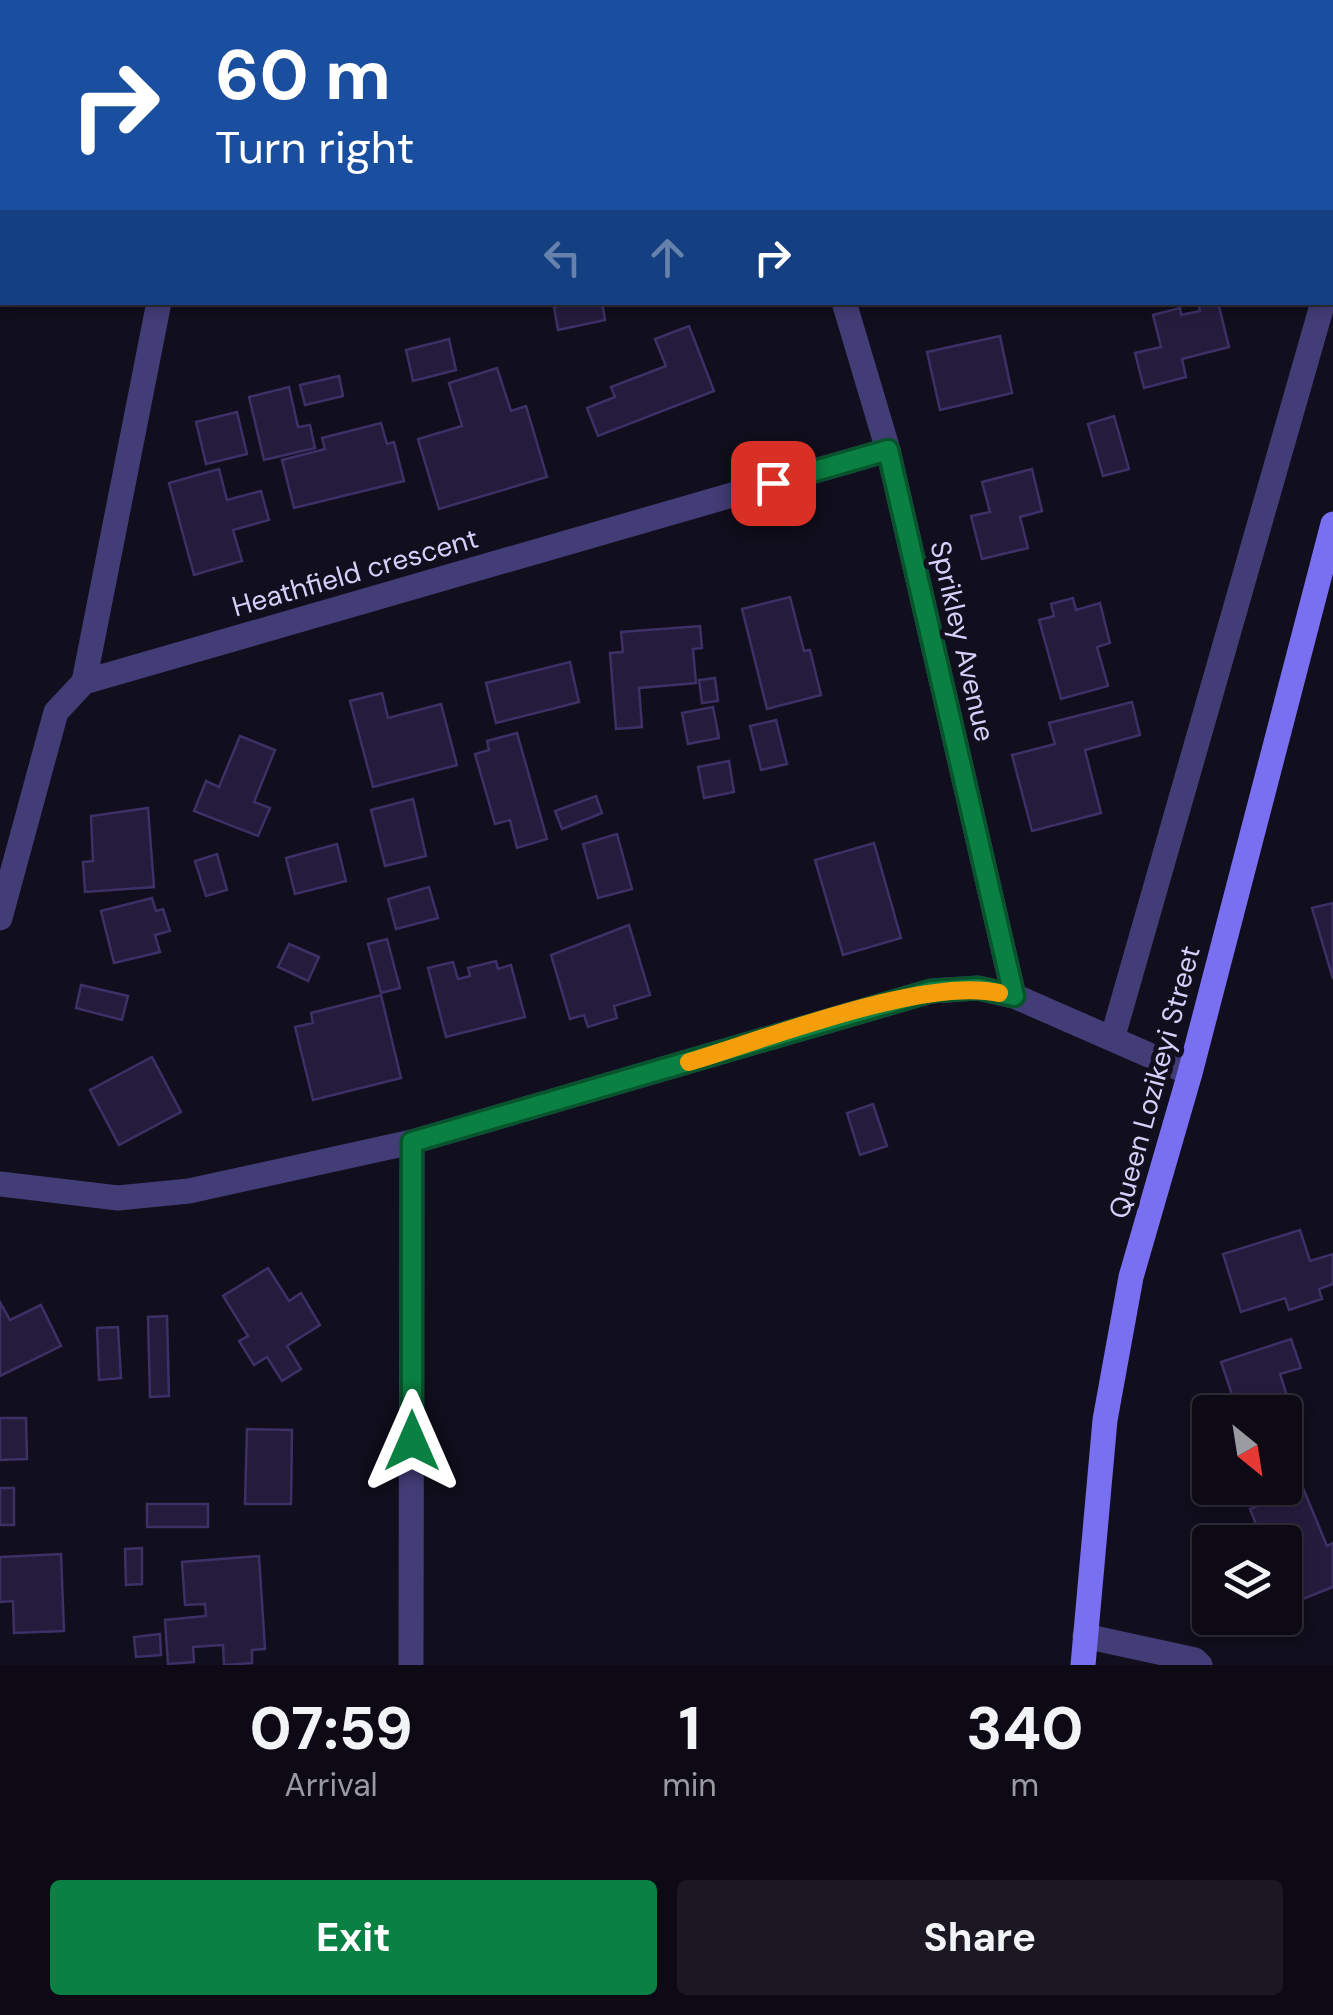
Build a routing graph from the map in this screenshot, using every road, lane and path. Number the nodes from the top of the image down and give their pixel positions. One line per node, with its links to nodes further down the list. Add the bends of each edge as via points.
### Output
1 (158, 305): 6 (street)
2 (845, 305): 4 (street, Sprikley Avenue)
3 (1322, 305): 9 (street)
4 (888, 450): 6 (street, Heathfield crescent); 8 (street, Sprikley Avenue)
5 (1332, 533): 10 (main road, Queen Lozikeyi Street)
6 (84, 682): 7 (street, via 56,712)
7 (0, 918)
8 (1014, 996): 9 (street); 11 (street, via 978,988 931,991)
9 (1113, 1036): 10 (street)
10 (1190, 1073): 13 (main road, Queen Lozikeyi Street, via 1131,1277 1106,1420)
11 (412, 1142): 12 (street, via 189,1191 118,1198); 14 (street)
12 (0, 1184)
13 (1085, 1636): 15 (main road, Queen Lozikeyi Street); 16 (street)
14 (412, 1665)
15 (1083, 1665)
16 (1200, 1665)

